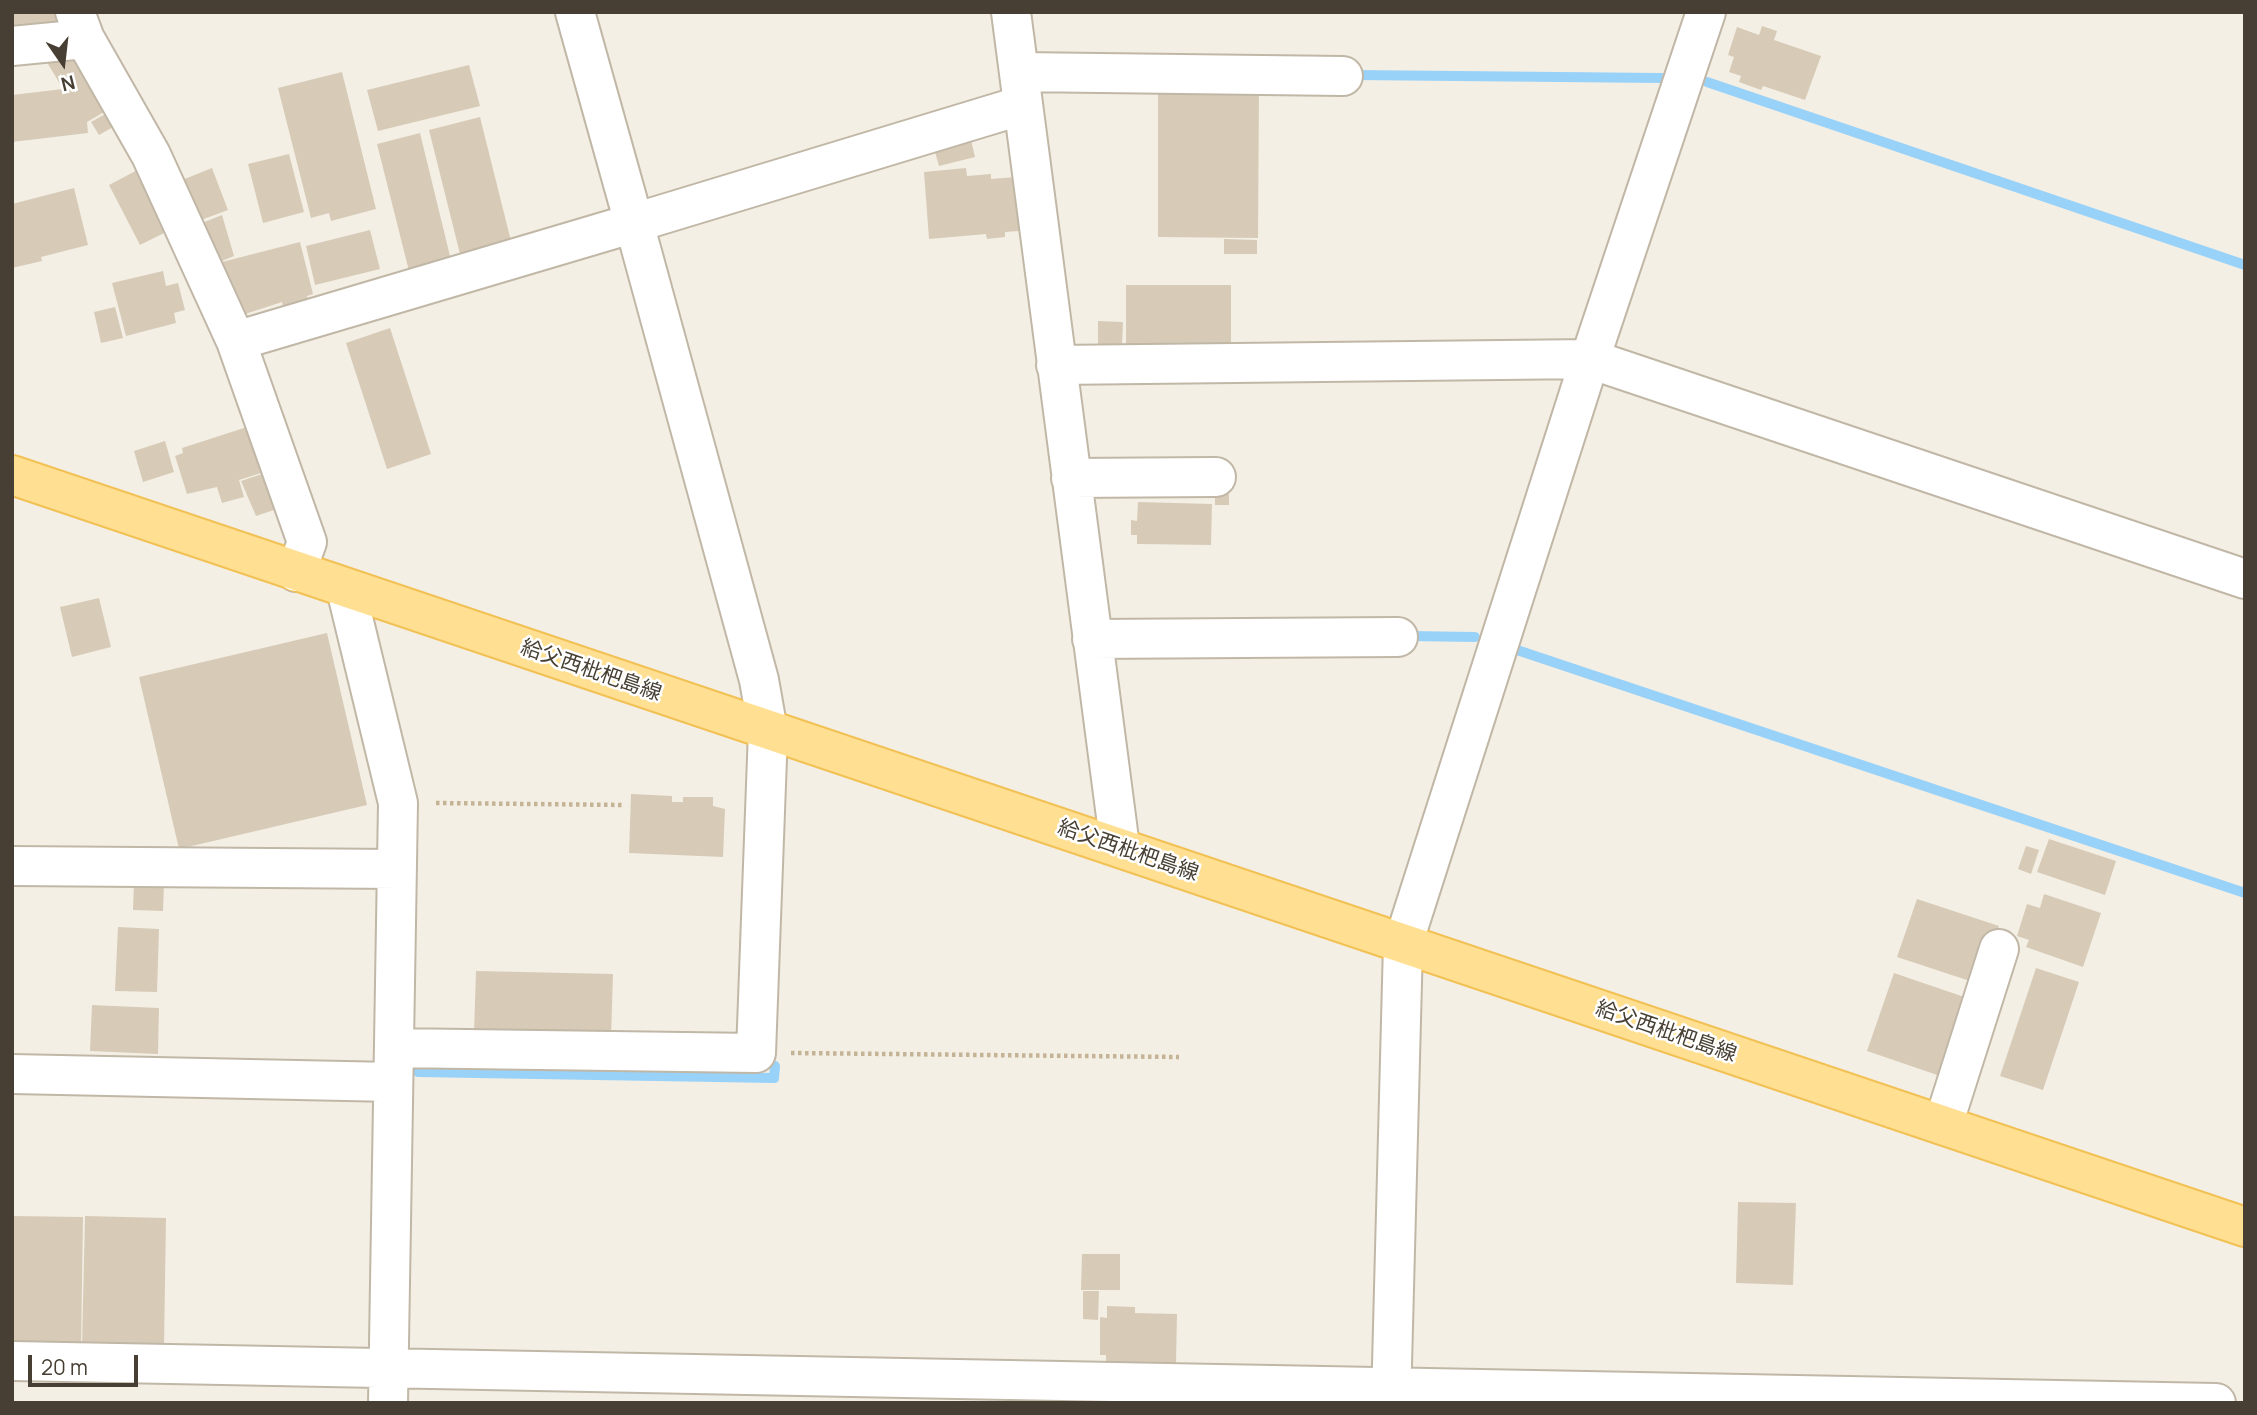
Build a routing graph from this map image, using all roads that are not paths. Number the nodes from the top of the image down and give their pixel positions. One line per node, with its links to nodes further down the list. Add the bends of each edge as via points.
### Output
1 (575, 12): 8 (street)
2 (1011, 12): 7 (street)
3 (1706, 12): 10 (street)
4 (80, 25): 5 (street); 9 (street, via 151,155)
5 (12, 46)
6 (1343, 76): 7 (street)
7 (1021, 89): 8 (street); 11 (street)
8 (634, 223): 9 (street); 20 (street, via 759,680)
9 (236, 341): 15 (street, via 307,542)
10 (1590, 359): 11 (street); 16 (street); 24 (street)
11 (1056, 365): 14 (street)
12 (12, 475): 15 (main road, 給父西枇杷島線)
13 (1216, 477): 14 (street)
14 (1071, 478): 19 (street)
15 (296, 572): 17 (main road, 給父西枇杷島線)
16 (2245, 579)
17 (346, 589): 20 (main road, 給父西枇杷島線); 23 (street, via 398,803)
18 (1398, 637): 19 (street)
19 (1092, 639): 21 (street)
20 (768, 731): 21 (main road, 給父西枇杷島線); 26 (street, via 756,1052)
21 (1120, 847): 24 (main road, 給父西枇杷島線)
22 (12, 866): 23 (street)
23 (397, 869): 26 (street)
24 (1403, 944): 28 (main road, 給父西枇杷島線); 32 (street)
25 (2000, 948): 28 (street)
26 (393, 1065): 27 (street); 31 (street)
27 (12, 1074)
28 (1943, 1125): 29 (main road, 給父西枇杷島線)
29 (2245, 1227)
30 (12, 1361): 31 (street)
31 (388, 1385): 32 (street)
32 (1391, 1396): 33 (street)
33 (2216, 1403)

